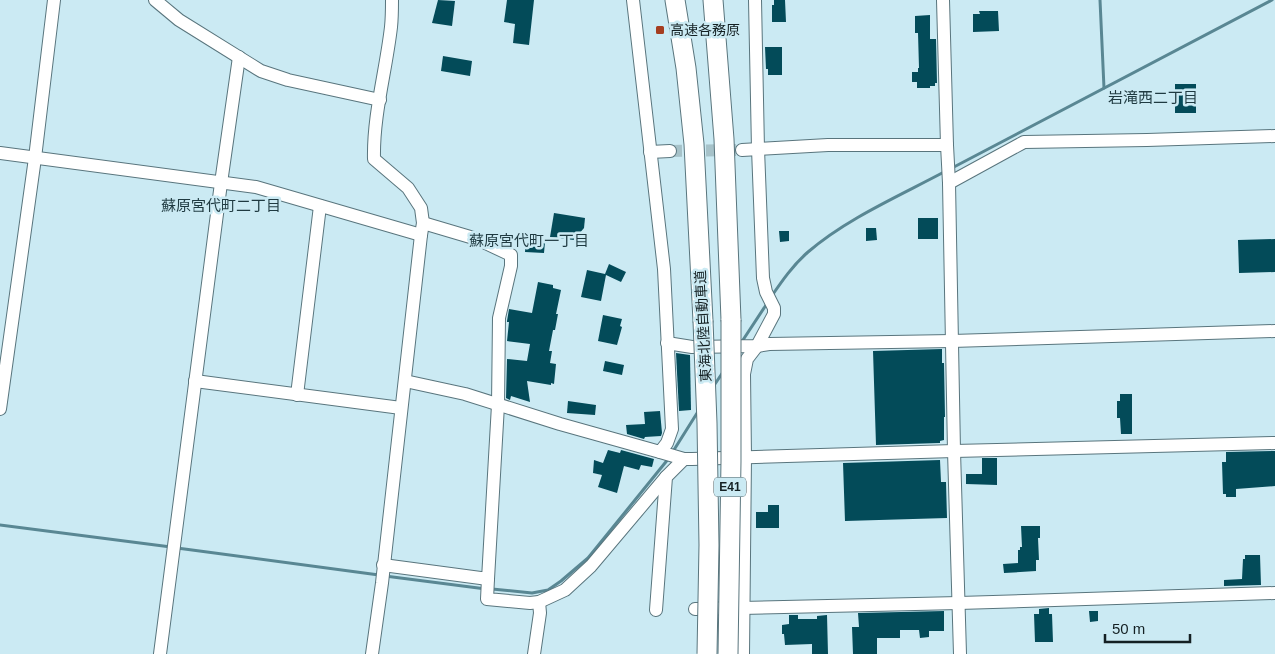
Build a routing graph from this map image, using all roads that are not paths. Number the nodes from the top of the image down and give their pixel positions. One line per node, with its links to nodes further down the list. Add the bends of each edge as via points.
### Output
1 (54, 0): 18 (street)
2 (155, 0): 9 (street, via 179,20)
3 (392, 0): 10 (street)
4 (633, 0): 16 (street)
5 (676, 0): 50 (highway, 東海北陸自動車道 / E41, bridge, via 694,144 703,321 709,545)
6 (713, 0): 51 (highway, 東海北陸自動車道 / E41, bridge, via 724,139 730,320)
7 (755, 0): 13 (street)
8 (943, 0): 12 (street)
9 (239, 57): 10 (street, via 261,71 288,80); 20 (street)
10 (380, 100): 22 (street, via 374,159 408,188 421,208)
11 (1275, 136): 19 (street, via 1024,142)
12 (947, 145): 13 (street, via 828,145); 19 (street)
13 (758, 149): 14 (street); 26 (street, via 763,278 774,314)
14 (742, 150)
15 (670, 151): 16 (street)
16 (650, 152): 25 (street, via 664,269)
17 (0, 153): 18 (street)
18 (34, 158): 20 (street); 32 (street)
19 (948, 175): 24 (street)
20 (221, 183): 21 (street, via 256,187); 27 (street)
21 (320, 206): 22 (street); 29 (street)
22 (422, 229): 28 (street); 30 (street, via 477,239 511,255 499,318)
23 (1275, 331): 24 (street)
24 (952, 341): 26 (street); 34 (street)
25 (667, 343): 26 (street, via 692,347); 35 (street, via 672,429)
26 (753, 346): 36 (street, via 744,374)
27 (195, 381): 29 (street); 47 (street)
28 (405, 381): 30 (street); 31 (street)
29 (297, 395): 31 (street)
30 (498, 405): 35 (street); 40 (street)
31 (401, 408): 39 (street)
32 (0, 409)
33 (1275, 443): 34 (street)
34 (954, 451): 36 (street); 43 (street)
35 (663, 452): 37 (street)
36 (745, 457): 37 (street); 44 (street)
37 (682, 458): 38 (street)
38 (666, 477): 42 (street, via 591,566 565,590); 46 (street)
39 (383, 565): 40 (street); 48 (street)
40 (488, 586): 42 (street, via 487,598)
41 (1275, 594): 43 (street)
42 (539, 602): 49 (street)
43 (959, 603): 44 (street); 53 (street)
44 (743, 607): 45 (street); 52 (street)
45 (695, 608)
46 (656, 610)
47 (160, 654)
48 (372, 654)
49 (534, 654)
50 (707, 654)
51 (728, 654)
52 (743, 654)
53 (960, 654)

